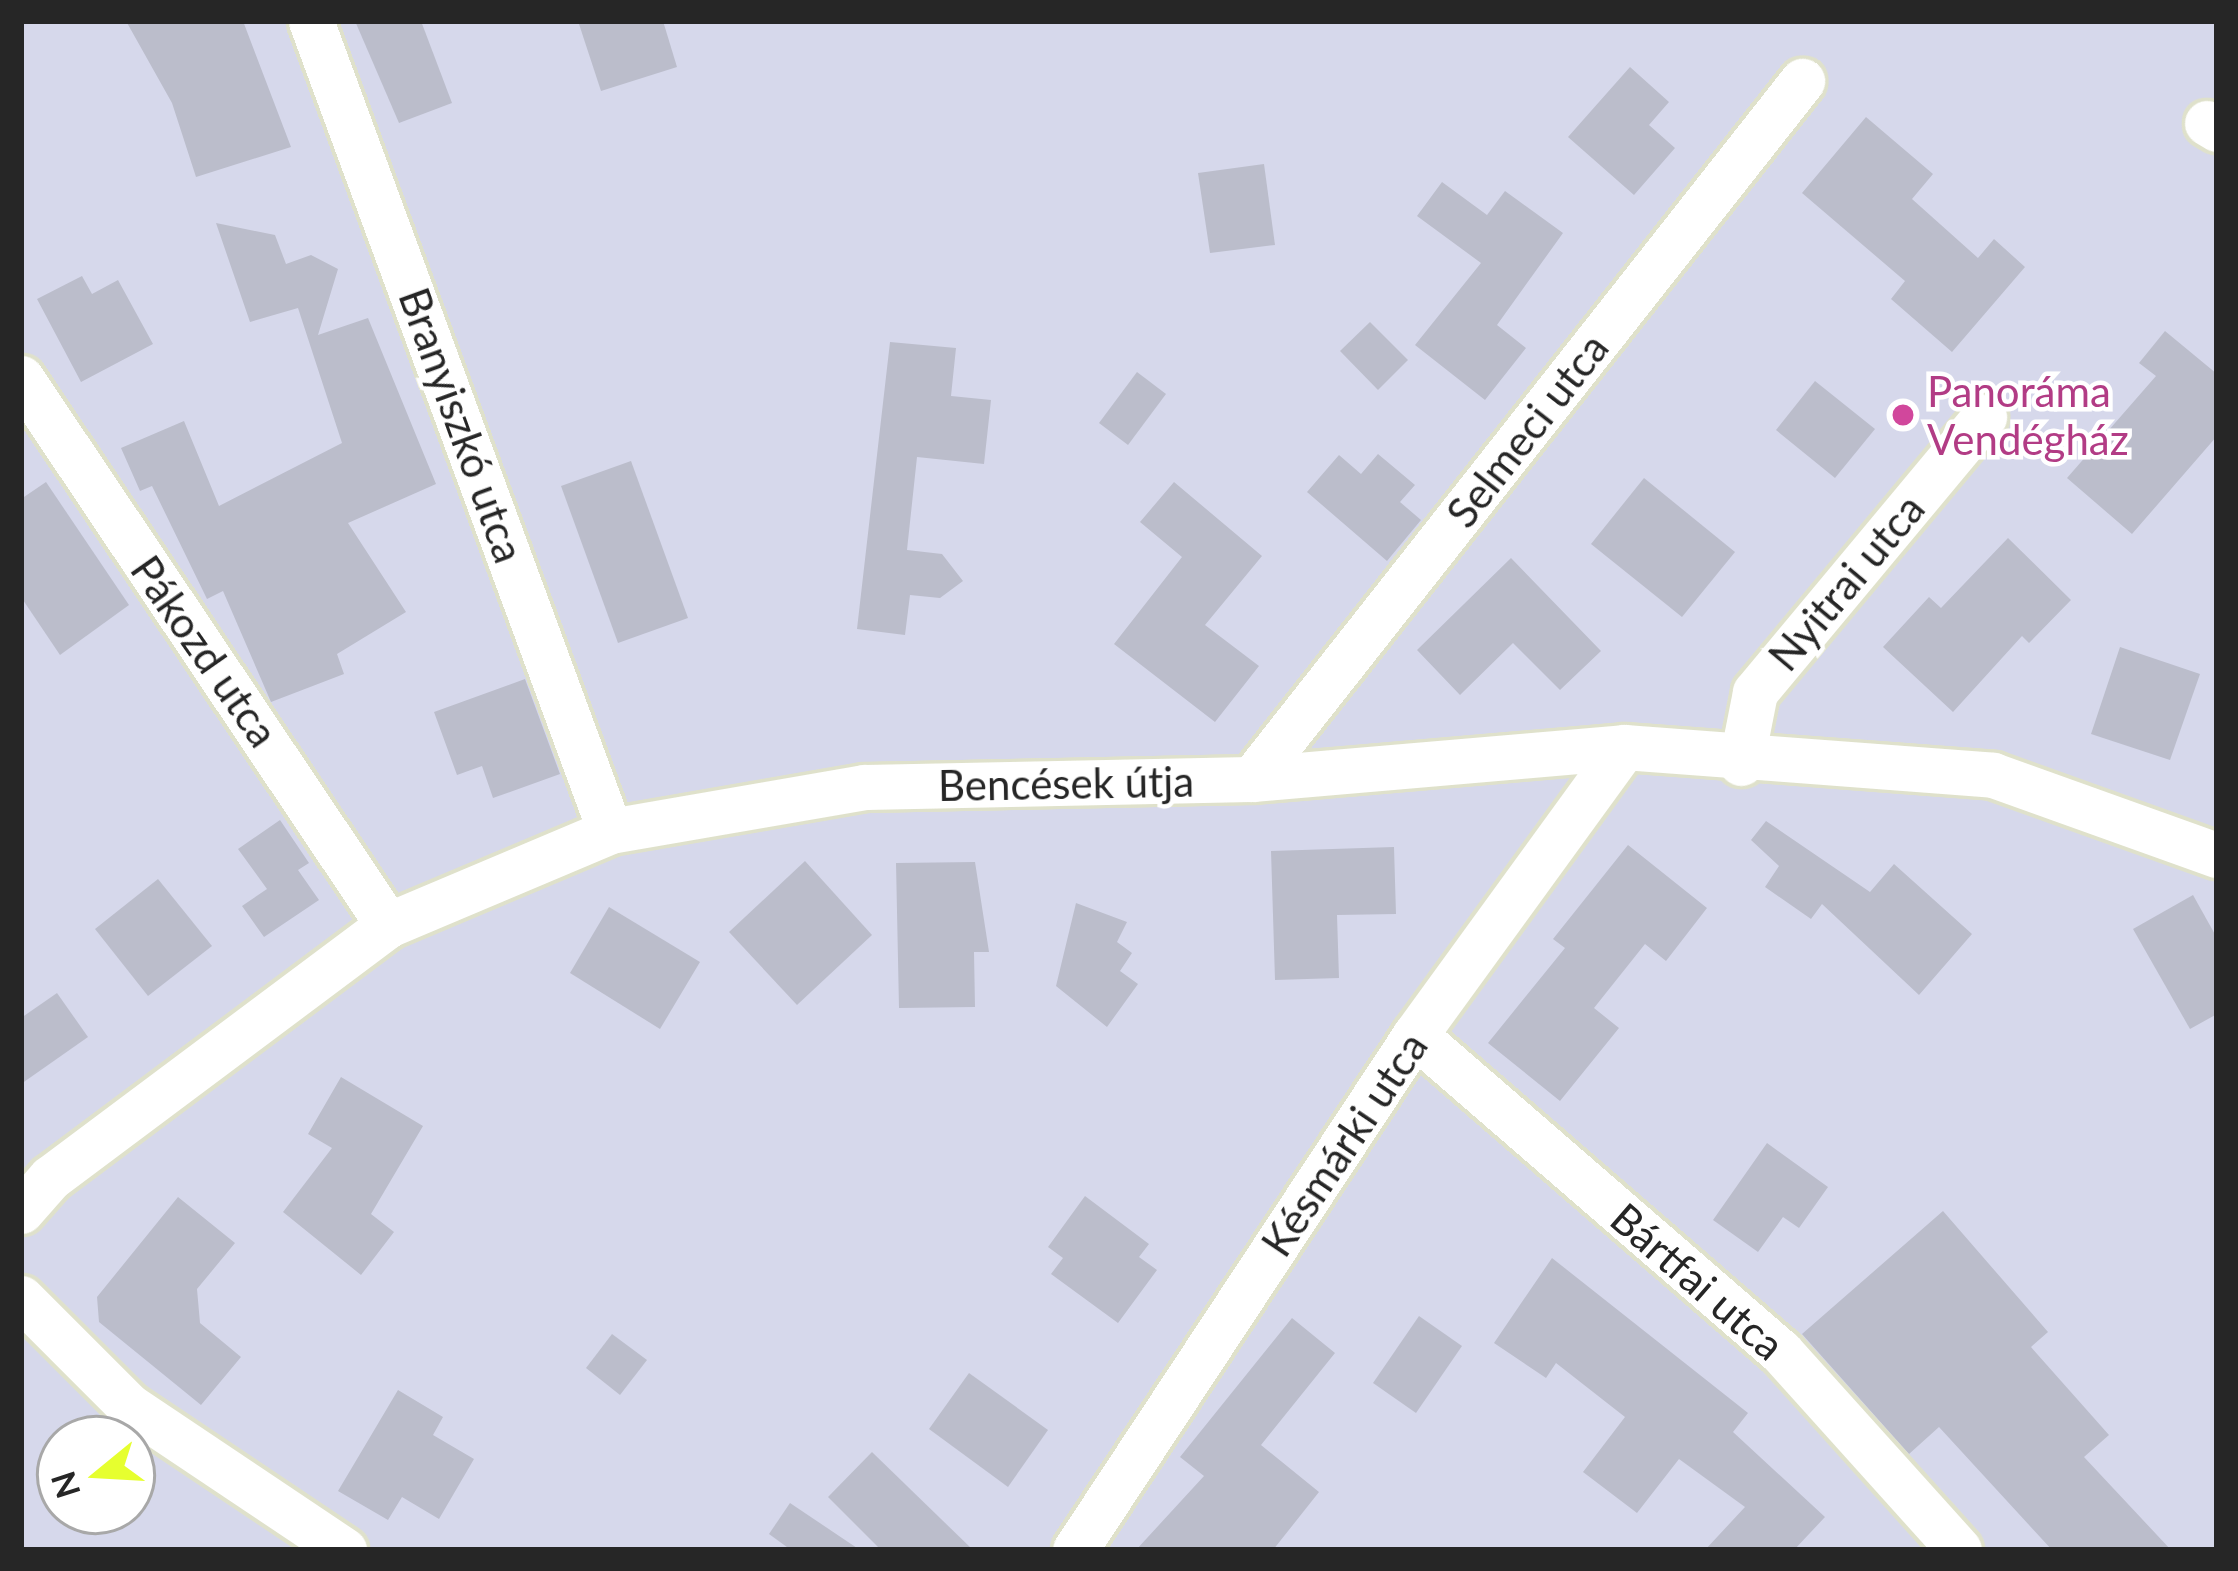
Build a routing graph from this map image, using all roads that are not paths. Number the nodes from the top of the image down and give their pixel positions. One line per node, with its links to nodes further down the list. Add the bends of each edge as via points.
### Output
1 (311, 21): 8 (street, Branyiszkó utca)
2 (1802, 81): 7 (street, Selmeci utca)
3 (21, 377): 10 (street, Pákozd utca)
4 (1984, 417): 6 (street, Nyitrai utca, via 1755,692)
5 (1624, 747): 6 (street, Bencések útja); 7 (street, Bencések útja); 11 (street, Késmárki utca)
6 (1741, 763): 9 (street, Bencések útja, via 1993,775)
7 (1252, 778): 8 (street, Bencések útja, via 864,787)
8 (610, 831): 10 (street, Bencések útja)
9 (2217, 855)
10 (388, 925): 12 (street, Bencések útja, via 50,1178)
11 (1415, 1035): 14 (street, Bártfai utca, via 1781,1352); 16 (street, Késmárki utca)
12 (21, 1211)
13 (21, 1298): 15 (street, via 129,1406)
14 (1933, 1542)
15 (344, 1550)
16 (1075, 1550)

